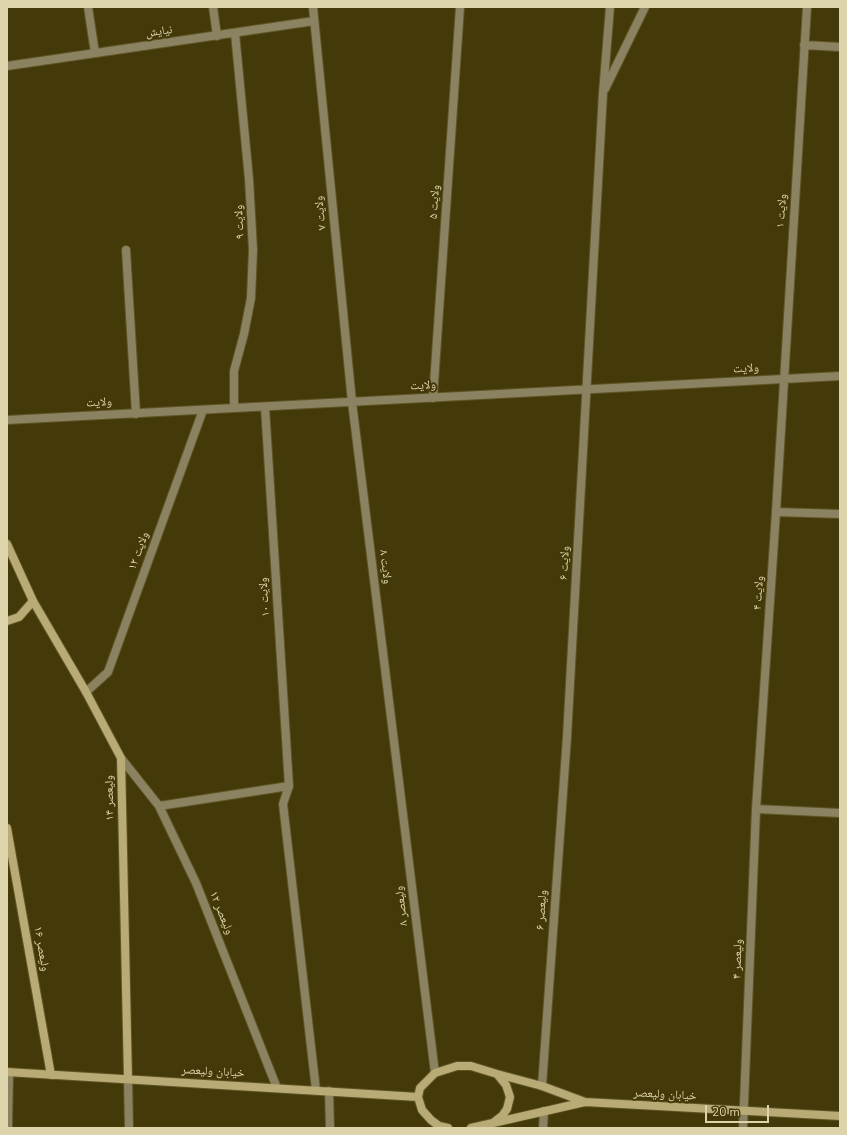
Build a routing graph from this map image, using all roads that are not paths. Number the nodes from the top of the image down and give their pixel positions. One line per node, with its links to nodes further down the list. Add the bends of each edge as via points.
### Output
1 (88, 7): 13 (street)
2 (214, 7): 10 (street)
3 (313, 7): 8 (street, ولایت ۷)
4 (460, 7): 20 (street, ولایت ۵)
5 (610, 7): 15 (street, ولایت ۶)
6 (644, 7): 15 (street)
7 (807, 7): 11 (street, ولایت ۱)
8 (314, 21): 9 (street, نیایش); 21 (street, ولایت ۷)
9 (234, 33): 10 (street, نیایش); 23 (street, ولایت ۹, via 254,250 251,298 234,370)
10 (217, 36): 13 (street, نیایش)
11 (804, 45): 12 (street); 18 (street, ولایت ۱)
12 (840, 47)
13 (95, 53): 14 (street, نیایش)
14 (7, 66)
15 (603, 93): 19 (street, ولایت ۶)
16 (126, 250): 25 (street)
17 (840, 376): 18 (street, ولایت)
18 (784, 379): 19 (street, ولایت); 27 (street, ولایت ۴)
19 (588, 390): 20 (street, ولایت); 34 (street, ولایت ۶)
20 (433, 398): 21 (street, ولایت)
21 (352, 402): 22 (street, ولایت); 33 (street, ولایت ۸)
22 (265, 407): 23 (street, ولایت); 36 (street, ولایت ۱۰)
23 (234, 408): 24 (street, ولایت)
24 (203, 410): 25 (street, ولایت); 32 (street, ولایت ۱۲, via 108,672)
25 (136, 414): 26 (street, ولایت)
26 (7, 420)
27 (776, 512): 28 (street); 38 (street, ولایت ۴)
28 (840, 514)
29 (7, 544): 30 (street, ولیعصر ۱۴)
30 (33, 601): 31 (street, via 19,617); 32 (street, ولیعصر ۱۴)
31 (7, 621)
32 (86, 692): 35 (street, ولیعصر ۱۴)
33 (393, 735): 42 (street, ولیعصر ۸)
34 (567, 737): 46 (street, ولیعصر ۶)
35 (121, 758): 37 (street, ولیعصر ۱۲); 45 (street, ولیعصر ۱۴)
36 (289, 786): 37 (street); 48 (street, via 283,804)
37 (160, 806): 47 (street, ولیعصر ۱۲, via 196,883)
38 (756, 809): 39 (street); 53 (street, ولیعصر ۴)
39 (840, 813)
40 (7, 828): 44 (street, ولیعصر ۱۶)
41 (8, 1072): 44 (street, خیابان ولیعصر); 57 (street)
42 (434, 1073): 43 (street, via 457,1066 471,1066); 50 (street, via 420,1088)
43 (497, 1074): 46 (street); 55 (street, via 506,1085 510,1097 507,1109)
44 (51, 1075): 45 (street, خیابان ولیعصر)
45 (128, 1080): 47 (street, خیابان ولیعصر); 58 (street)
46 (542, 1086): 51 (street)
47 (277, 1088): 48 (street, خیابان ولیعصر)
48 (316, 1090): 49 (street, خیابان ولیعصر)
49 (328, 1091): 50 (street, خیابان ولیعصر); 59 (street)
50 (418, 1096): 56 (street, via 422,1110)
51 (586, 1102): 52 (street); 53 (street, خیابان ولیعصر)
52 (544, 1111): 55 (street); 62 (street)
53 (744, 1111): 54 (street, خیابان ولیعصر); 63 (street, ولیعصر ۴)
54 (840, 1116)
55 (493, 1123): 61 (street)
56 (440, 1127): 60 (street)
57 (8, 1128)
58 (129, 1128)
59 (330, 1128)
60 (448, 1128)
61 (474, 1128)
62 (543, 1128)
63 (743, 1128)

